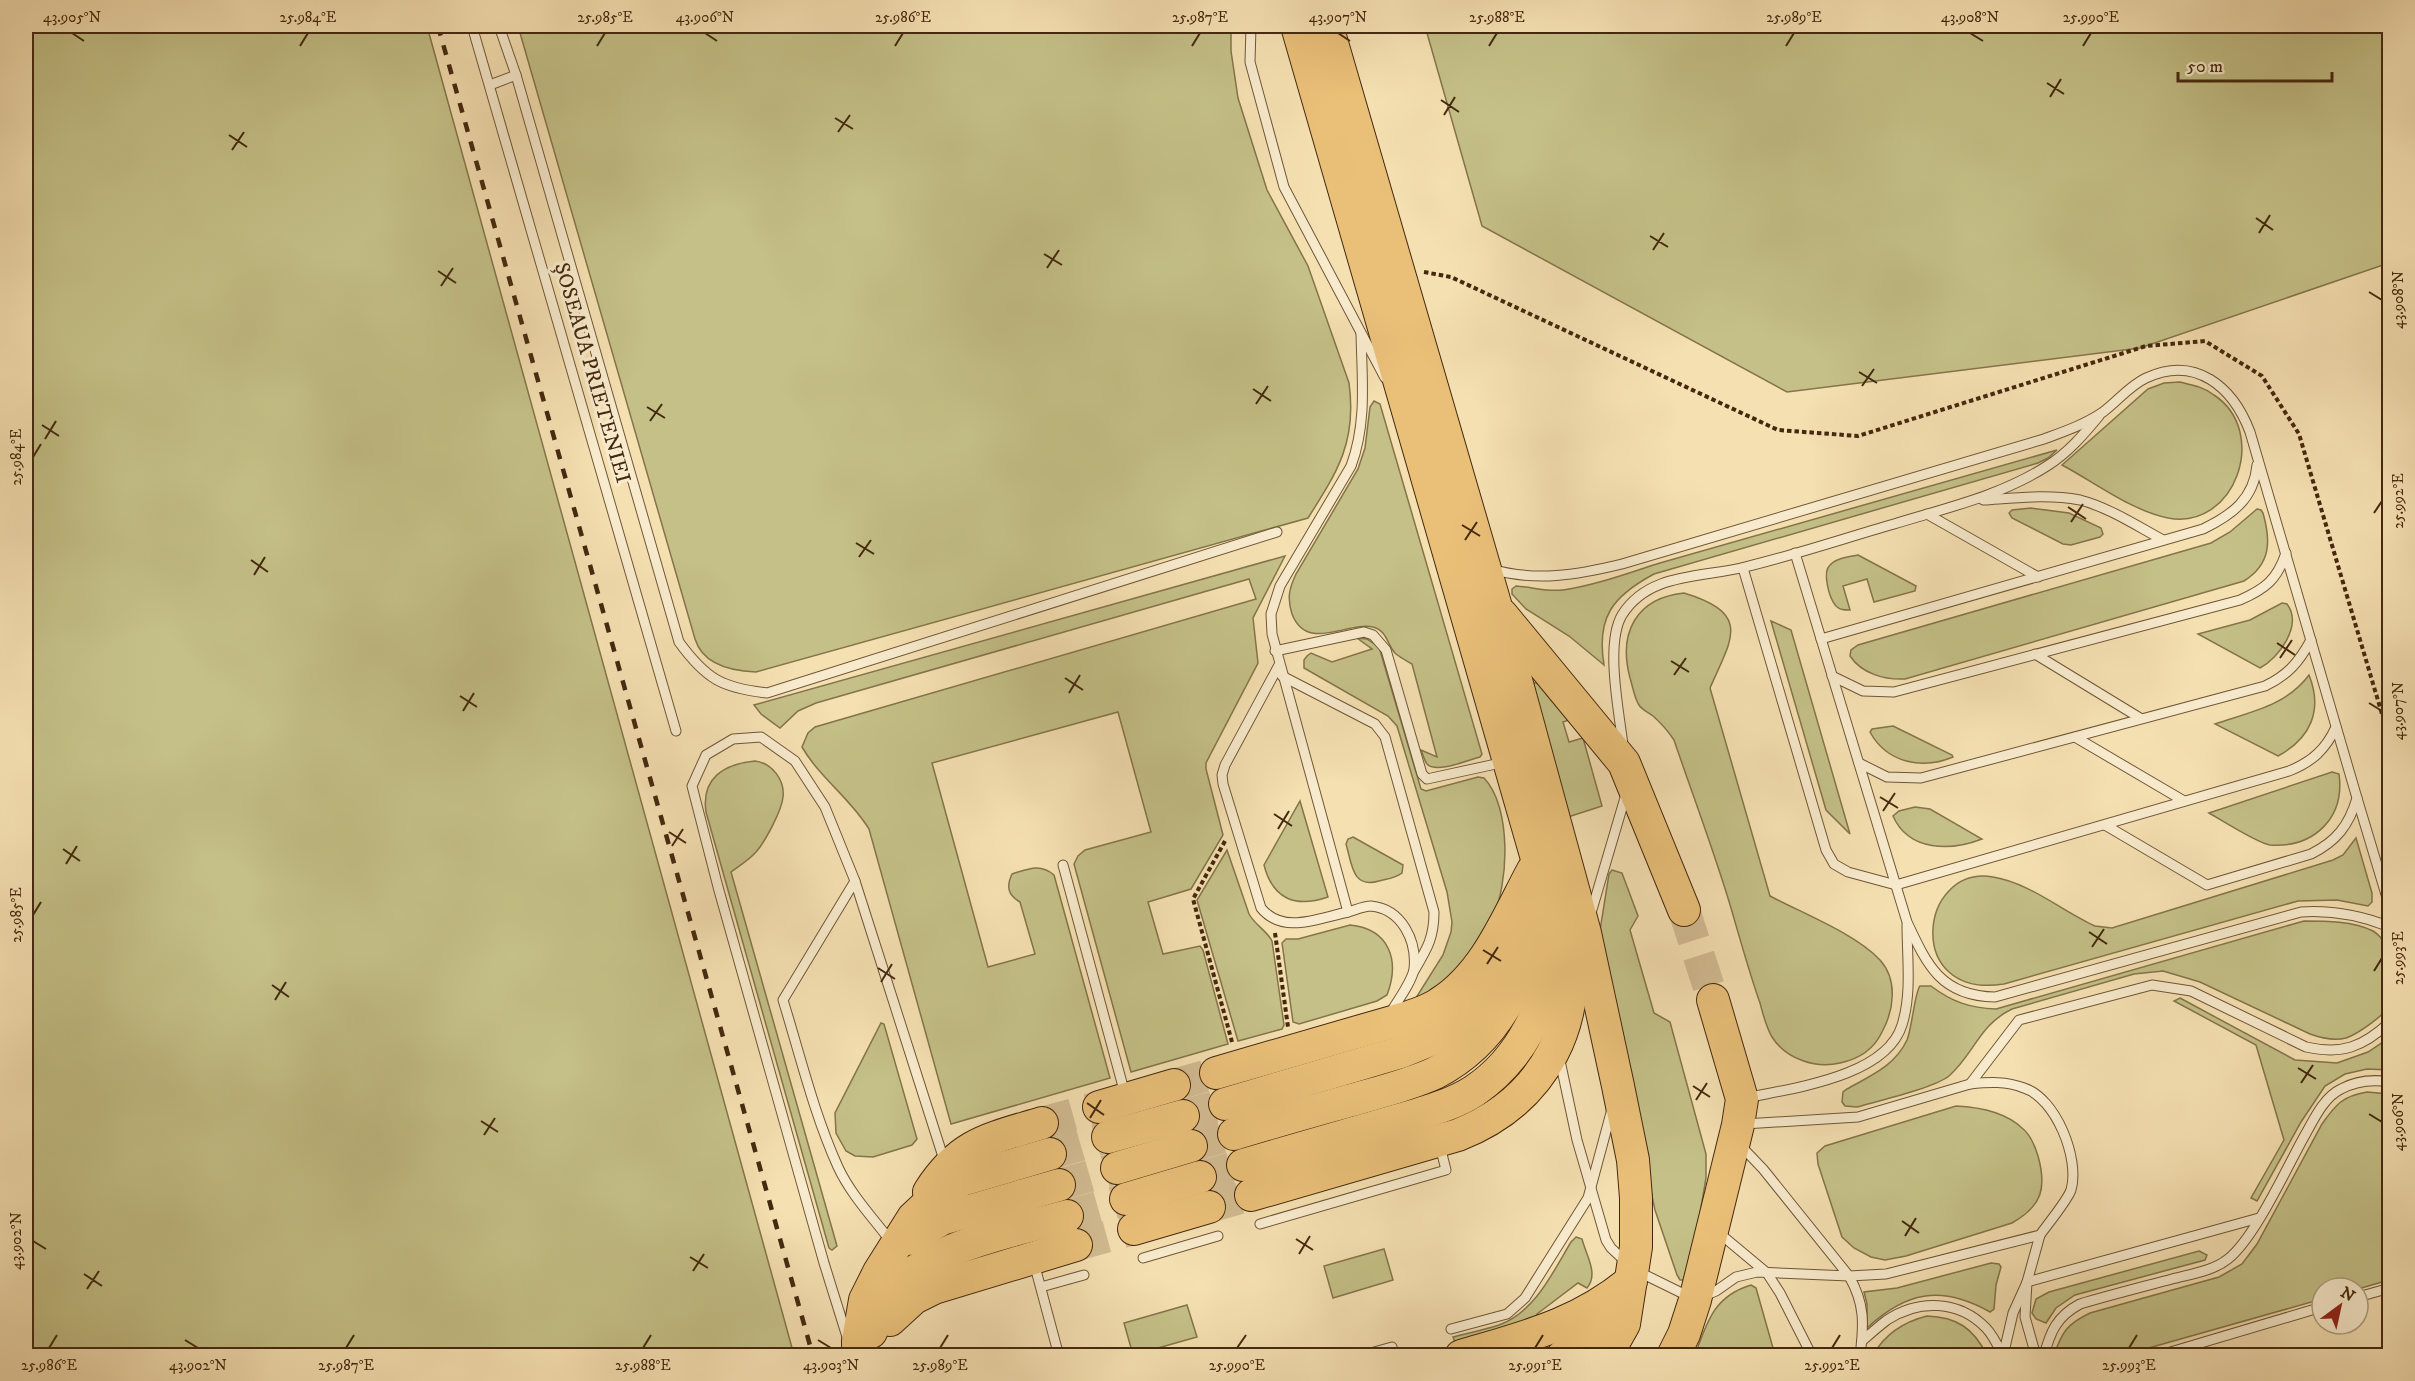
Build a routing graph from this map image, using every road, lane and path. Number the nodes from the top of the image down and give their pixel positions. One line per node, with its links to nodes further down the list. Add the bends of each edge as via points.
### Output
1 (472, 26): 7 (lane, ȘOSEAUA PRIETENIEI)
2 (499, 26): 6 (lane)
3 (1251, 26): 9 (lane, via 1250,62 1284,187)
4 (1297, 26): 11 (highway)
5 (1327, 26): 8 (highway)
6 (516, 75): 7 (lane); 15 (lane, via 679,642 700,669 718,682 767,693)
7 (490, 85): 32 (lane, ȘOSEAUA PRIETENIEI)
8 (1397, 266): 19 (highway); 34 (path, via 1451,278 1778,430 1858,436 2146,346 2205,341 2262,376 2299,434)
9 (1361, 334): 11 (lane); 25 (lane, via 1358,446 1351,466 1280,586 1271,614)
10 (2102, 412): 12 (lane, via 2147,377 2186,371 2202,375 2234,399); 13 (lane, via 2048,466); 19 (lane, via 2044,439 1622,564 1560,577 1529,576)
11 (1415, 434): 35 (highway)
12 (2258, 459): 16 (lane, via 2253,488 2231,514 2203,529); 18 (lane)
13 (1974, 501): 14 (lane); 16 (lane, via 2046,497 2081,501)
14 (1927, 514): 17 (lane); 21 (lane)
15 (1277, 532)
16 (2163, 540): 21 (lane)
17 (1795, 553): 20 (lane); 23 (lane)
18 (2286, 553): 24 (lane); 26 (lane, via 2276,576 2240,600)
19 (1483, 567): 22 (highway)
20 (1743, 568): 37 (lane, via 1654,586 1641,594 1622,616 1614,650); 45 (lane, via 1826,850 1834,864 1848,872)
21 (2038, 576): 23 (lane)
22 (1496, 607): 37 (highway); 52 (highway)
23 (1821, 639): 29 (lane)
24 (2311, 640): 30 (lane, via 2291,671 2265,686); 31 (lane)
25 (1275, 651): 27 (lane); 35 (lane, via 1364,632 1374,635 1386,650 1422,774 1427,779)
26 (2035, 654): 29 (lane, via 1894,692 1863,691); 30 (lane)
27 (1279, 665): 28 (lane); 40 (lane, via 1222,775)
28 (1282, 676): 48 (lane); 53 (lane, via 1374,724 1385,737 1434,912 1431,943)
29 (1832, 676): 36 (lane)
30 (2140, 718): 33 (lane)
31 (2336, 727): 38 (lane); 39 (lane, via 2321,751 2302,766)
32 (676, 731)
33 (2076, 737): 36 (lane, via 1922,778 1887,777); 39 (lane)
34 (2390, 741)
35 (1510, 761): 42 (highway)
36 (1859, 763): 45 (lane)
37 (1627, 770): 47 (highway); 52 (lane)
38 (2357, 798): 41 (lane, via 2347,826 2325,847 2207,885); 46 (lane)
39 (2184, 801): 41 (lane)
40 (1235, 825): 49 (lane, via 1261,908); 59 (path, via 1192,899)
41 (2105, 825): 45 (lane)
42 (1538, 862): 56 (highway, via 1492,946 1464,984 1440,1003); 57 (highway, via 1563,915 1570,961 1569,1004); 65 (highway, via 1512,944 1476,1011 1421,1046); 69 (highway, via 1529,946 1517,983 1507,1007 1475,1045 1457,1060 1410,1083); 73 (highway, via 1548,915 1548,971 1531,1026 1495,1074 1473,1092 1446,1106)
43 (1063, 865): 64 (lane)
44 (855, 881): 74 (lane); 88 (lane, via 783,999 839,1169); 103 (lane, via 825,807 795,761 761,737 733,739 706,755 692,786)
45 (1896, 885): 50 (lane)
46 (2390, 908)
47 (1684, 910)
48 (1348, 912): 49 (lane, via 1297,923); 53 (lane, via 1368,906 1381,908 1399,920 1412,940)
49 (1274, 921): 58 (path)
50 (1907, 922): 51 (lane, via 1926,962 1937,975 1961,991 1995,998 2301,912 2336,912); 67 (lane, via 1908,993 1901,1027 1883,1053 1860,1068)
51 (2390, 927)
52 (1585, 933): 63 (highway)
53 (1414, 972): 56 (lane)
54 (1713, 1000): 67 (highway)
55 (2390, 1022): 61 (lane, via 2355,1047 2323,1051 2306,1047 2191,991 2152,985 2019,1020)
56 (1383, 1025): 58 (highway)
57 (1557, 1046): 78 (lane); 80 (highway, via 1544,1070 1527,1089 1442,1156)
58 (1291, 1052): 59 (highway)
59 (1228, 1070)
60 (2390, 1082): 83 (lane, via 2358,1082 2328,1098)
61 (1970, 1084): 67 (lane, via 1858,1117); 86 (lane, via 1999,1082 2027,1088 2050,1107 2065,1134 2072,1163 2071,1190)
62 (1174, 1085): 64 (highway)
63 (1618, 1086): 78 (lane); 92 (highway, via 1633,1160 1636,1198)
64 (1113, 1103)
65 (1225, 1104)
66 (1183, 1116): 70 (highway)
67 (1738, 1121): 85 (highway); 93 (lane, via 1763,1169)
68 (1042, 1123): 74 (highway, via 976,1144)
69 (1234, 1134)
70 (1108, 1137)
71 (1191, 1146): 75 (highway)
72 (1050, 1154): 82 (highway, via 962,1180 942,1191)
73 (1243, 1165)
74 (946, 1168): 82 (highway)
75 (1117, 1168)
76 (1200, 1177): 79 (highway)
77 (1059, 1185): 88 (highway, via 942,1219)
78 (1591, 1188): 92 (lane, via 1606,1240); 100 (lane, via 1566,1236 1525,1298)
79 (1126, 1199)
80 (1256, 1209)
81 (1068, 1216): 105 (highway, via 979,1241 927,1263 888,1299 871,1332)
82 (913, 1218): 88 (highway)
83 (2259, 1218): 94 (lane); 114 (lane, via 2239,1248 2215,1266 2093,1300 2068,1311 2049,1336)
84 (1213, 1222): 87 (highway)
85 (1712, 1227): 91 (lane); 97 (highway)
86 (2040, 1235): 93 (lane, via 1886,1274); 94 (lane)
87 (1138, 1243)
88 (896, 1247): 104 (highway, via 865,1300)
89 (1080, 1260): 90 (highway)
90 (1037, 1273): 105 (highway, via 953,1281 914,1298 887,1323); 106 (lane)
91 (1767, 1273): 93 (lane); 97 (lane, via 1736,1277); 111 (lane)
92 (1632, 1275): 97 (lane); 100 (highway, via 1598,1306 1544,1332); 108 (highway, via 1621,1305 1610,1321); 109 (highway, via 1624,1324)
93 (1849, 1276): 99 (lane, via 1864,1316)
94 (2027, 1282): 102 (lane, via 2013,1313); 113 (lane, via 2025,1317)
95 (2390, 1288): 96 (lane)
96 (2370, 1294)
97 (1695, 1300): 110 (highway)
98 (2310, 1311): 115 (lane)
99 (1862, 1341): 102 (lane, via 1888,1319 1933,1304 1971,1315 1987,1328); 112 (lane)
100 (1456, 1342)
101 (1392, 1347): 107 (lane)
102 (2003, 1355)
103 (852, 1356)
104 (858, 1356)
105 (866, 1356)
106 (1059, 1356)
107 (1360, 1356)
108 (1563, 1356)
109 (1606, 1356)
110 (1674, 1356)
111 (1812, 1356)
112 (1860, 1356)
113 (2036, 1356)
114 (2044, 1356)
115 (2157, 1356)

